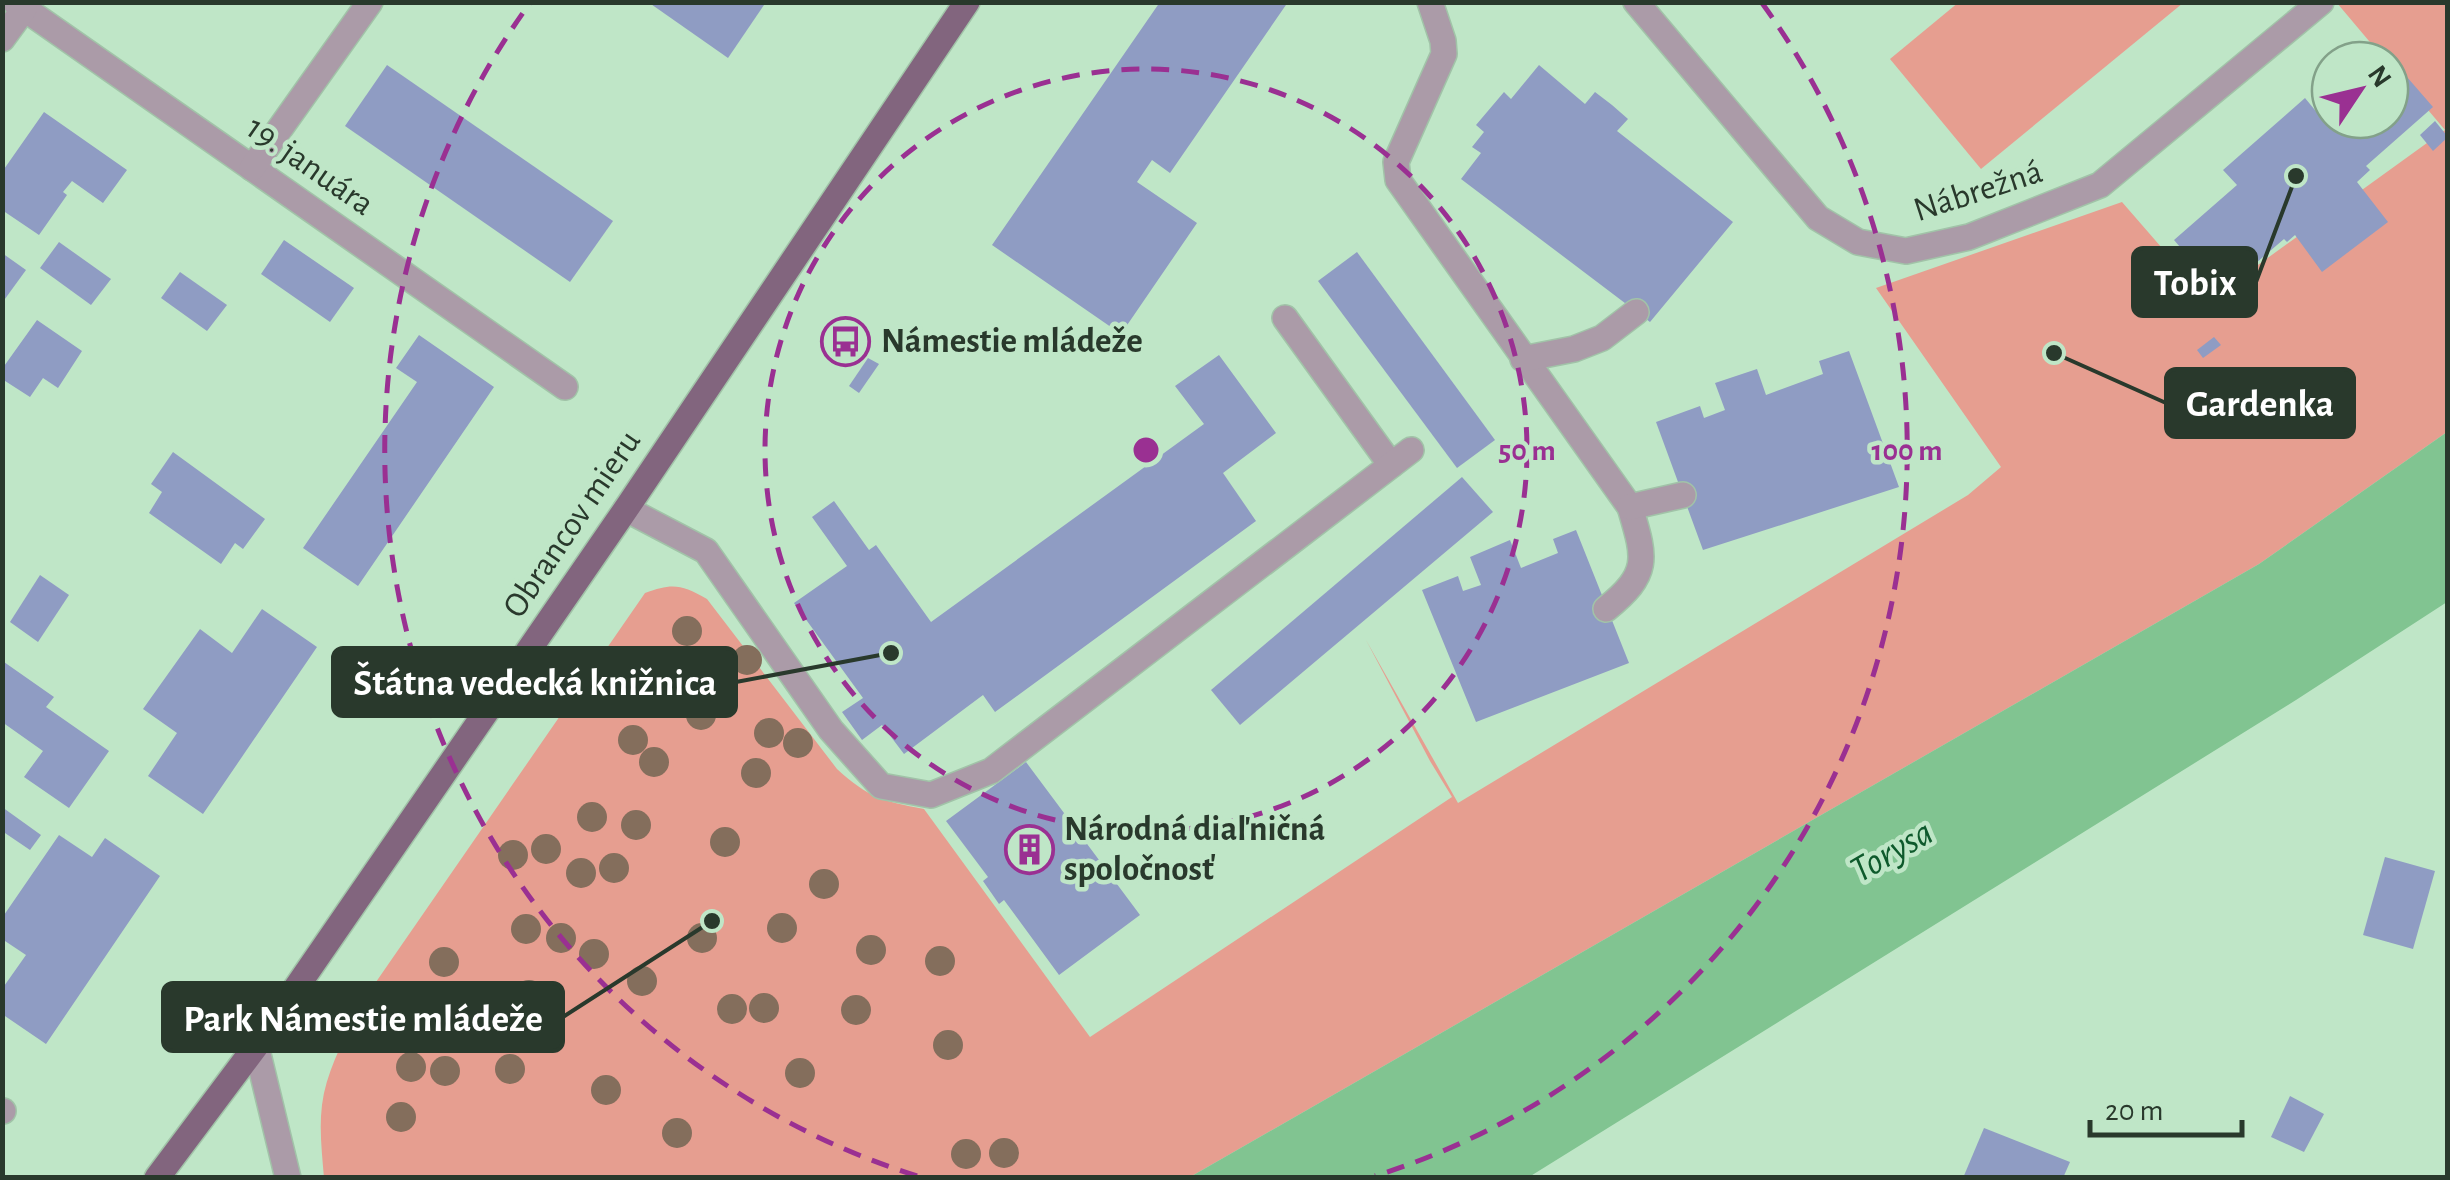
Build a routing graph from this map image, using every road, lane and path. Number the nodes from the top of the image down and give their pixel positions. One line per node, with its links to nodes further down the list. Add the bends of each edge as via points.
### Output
1 (370, 2): 8 (street)
2 (967, 2): 15 (main road, Obrancov mieru)
3 (1430, 2): 11 (street, via 1444,54 1396,162 1398,180)
4 (1636, 2): 5 (street, Nábrežná, via 1818,218 1858,242 1906,251 1969,238 2100,185)
5 (2321, 2)
6 (19, 6): 7 (street); 8 (street, 19. januára)
7 (2, 39)
8 (252, 168): 12 (street, 19. januára)
9 (1636, 312): 11 (street, via 1602,338)
10 (1285, 318): 15 (street, via 1401,457 990,771 931,795 881,786 831,730 706,551)
11 (1523, 359): 14 (street)
12 (565, 388)
13 (1682, 495): 14 (street)
14 (1630, 507): 16 (street, via 1643,551 1639,575)
15 (626, 508): 17 (main road, Obrancov mieru)
16 (1606, 609)
17 (256, 1046): 18 (main road, Obrancov mieru); 19 (street)
18 (157, 1178)
19 (288, 1178)

